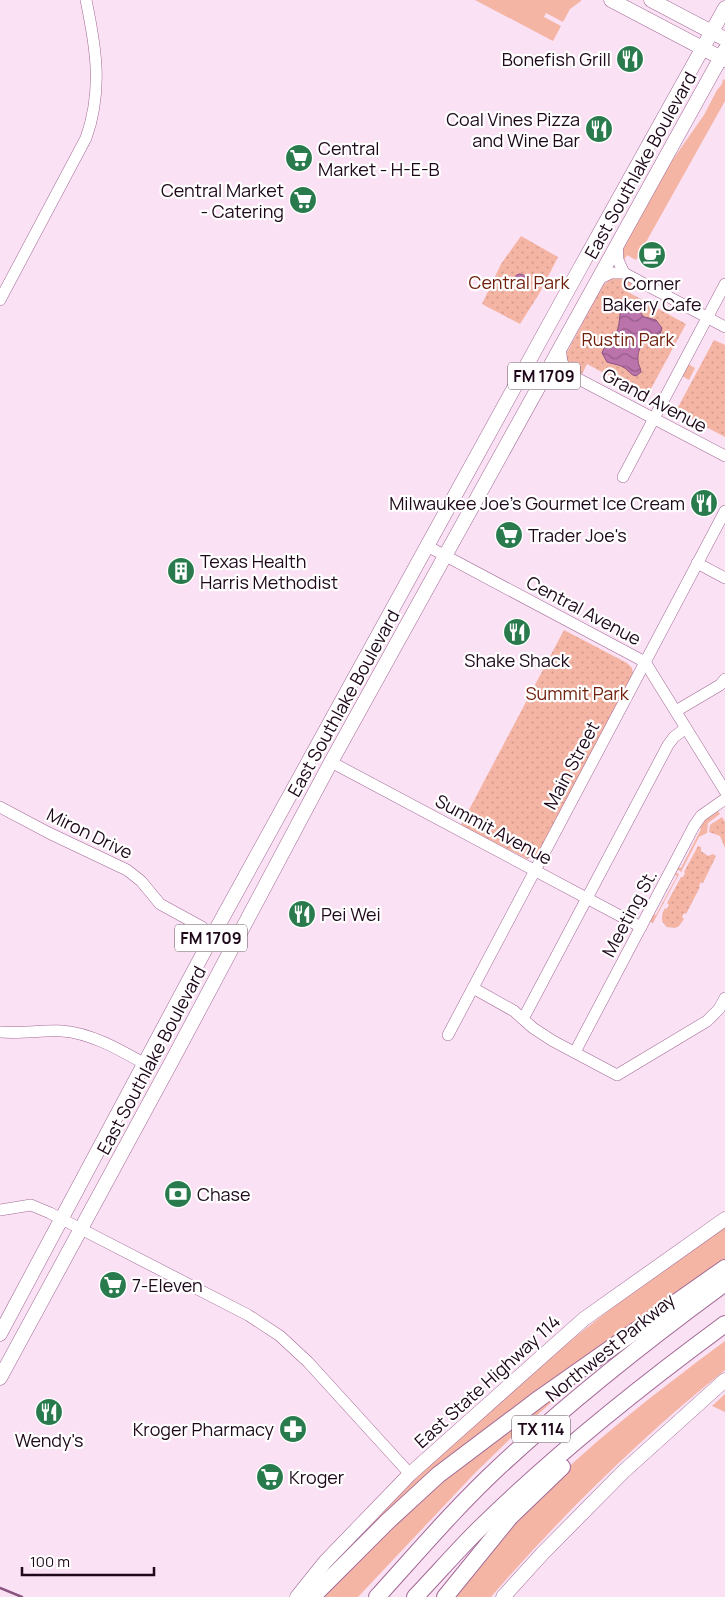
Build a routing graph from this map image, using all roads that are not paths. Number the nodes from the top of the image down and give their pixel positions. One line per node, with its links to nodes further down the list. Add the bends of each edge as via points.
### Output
1 (86, 0): 12 (street, via 97,68 91,124)
2 (611, 0): 6 (main road)
3 (651, 0): 5 (main road)
4 (725, 8): 5 (main road, East Southlake Boulevard / FM 1709)
5 (719, 35): 6 (main road, East Southlake Boulevard / FM 1709)
6 (703, 48): 7 (main road); 22 (main road, East Southlake Boulevard / FM 1709)
7 (723, 56): 8 (main road, East Southlake Boulevard / FM 1709)
8 (617, 245): 9 (street, via 618,260); 10 (main road, East Southlake Boulevard / FM 1709)
9 (624, 273): 10 (street, via 611,273); 13 (street)
10 (598, 279): 15 (main road, East Southlake Boulevard / FM 1709)
11 (725, 284): 13 (street)
12 (0, 300)
13 (707, 318): 14 (street); 18 (street)
14 (725, 327)
15 (560, 348): 16 (street, via 562,362); 17 (main road, East Southlake Boulevard / FM 1709)
16 (569, 374): 17 (street); 18 (street, Grand Avenue)
17 (544, 377): 23 (main road, East Southlake Boulevard / FM 1709)
18 (654, 419): 19 (street, Grand Avenue); 20 (street)
19 (725, 456)
20 (623, 477)
21 (725, 511): 24 (street, Main Street)
22 (427, 546): 23 (street, Central Avenue); 37 (main road, East Southlake Boulevard / FM 1709)
23 (445, 556): 26 (street, Central Avenue); 30 (main road, East Southlake Boulevard / FM 1709)
24 (697, 563): 25 (street); 26 (street, Main Street)
25 (725, 578)
26 (645, 662): 28 (street, Central Avenue); 34 (street, Main Street)
27 (725, 679): 28 (street)
28 (676, 711): 29 (street, Central Avenue)
29 (686, 728): 31 (street, Central Avenue); 35 (street, via 668,745)
30 (331, 762): 34 (street, Summit Avenue); 38 (main road, East Southlake Boulevard / FM 1709)
31 (725, 791)
32 (725, 798): 36 (street, Meeting St., via 701,816 694,826)
33 (0, 807): 37 (street, Miron Drive, via 127,870 160,904)
34 (536, 870): 35 (street, Summit Avenue); 39 (street, Main Street)
35 (587, 898): 36 (street, Summit Avenue); 41 (street)
36 (641, 927): 44 (street, Meeting St.)
37 (213, 935): 38 (street, Miron Drive); 45 (main road, East Southlake Boulevard / FM 1709)
38 (230, 950): 49 (main road, East Southlake Boulevard / FM 1709)
39 (473, 988): 41 (street); 43 (street, Main Street)
40 (725, 998): 44 (street, via 707,1021 617,1075)
41 (523, 1019): 44 (street, via 543,1035)
42 (0, 1032): 45 (street, via 64,1031 87,1035)
43 (448, 1035)
44 (575, 1052)
45 (145, 1064): 47 (main road, East Southlake Boulevard / FM 1709)
46 (0, 1210): 47 (street, via 31,1205)
47 (62, 1219): 49 (street); 53 (main road, East Southlake Boulevard / FM 1709)
48 (725, 1219): 57 (main road, East State Highway 114, via 584,1320)
49 (81, 1229): 54 (main road, East Southlake Boulevard / FM 1709); 57 (street, via 248,1315 280,1336 303,1356)
50 (725, 1268): 59 (highway, via 540,1398 438,1476)
51 (725, 1283): 60 (highway, Northwest Parkway / TX 114, via 652,1337 499,1467)
52 (725, 1324): 56 (highway, TX 114)
53 (0, 1334)
54 (0, 1378)
55 (725, 1380): 63 (main road, via 623,1472)
56 (612, 1410): 61 (highway, TX 114, via 477,1531); 62 (highway, via 603,1431 510,1517)
57 (410, 1474): 58 (main road, East State Highway 114, via 325,1562)
58 (297, 1597)
59 (312, 1597)
60 (377, 1597)
61 (415, 1597)
62 (445, 1597)
63 (503, 1597)

